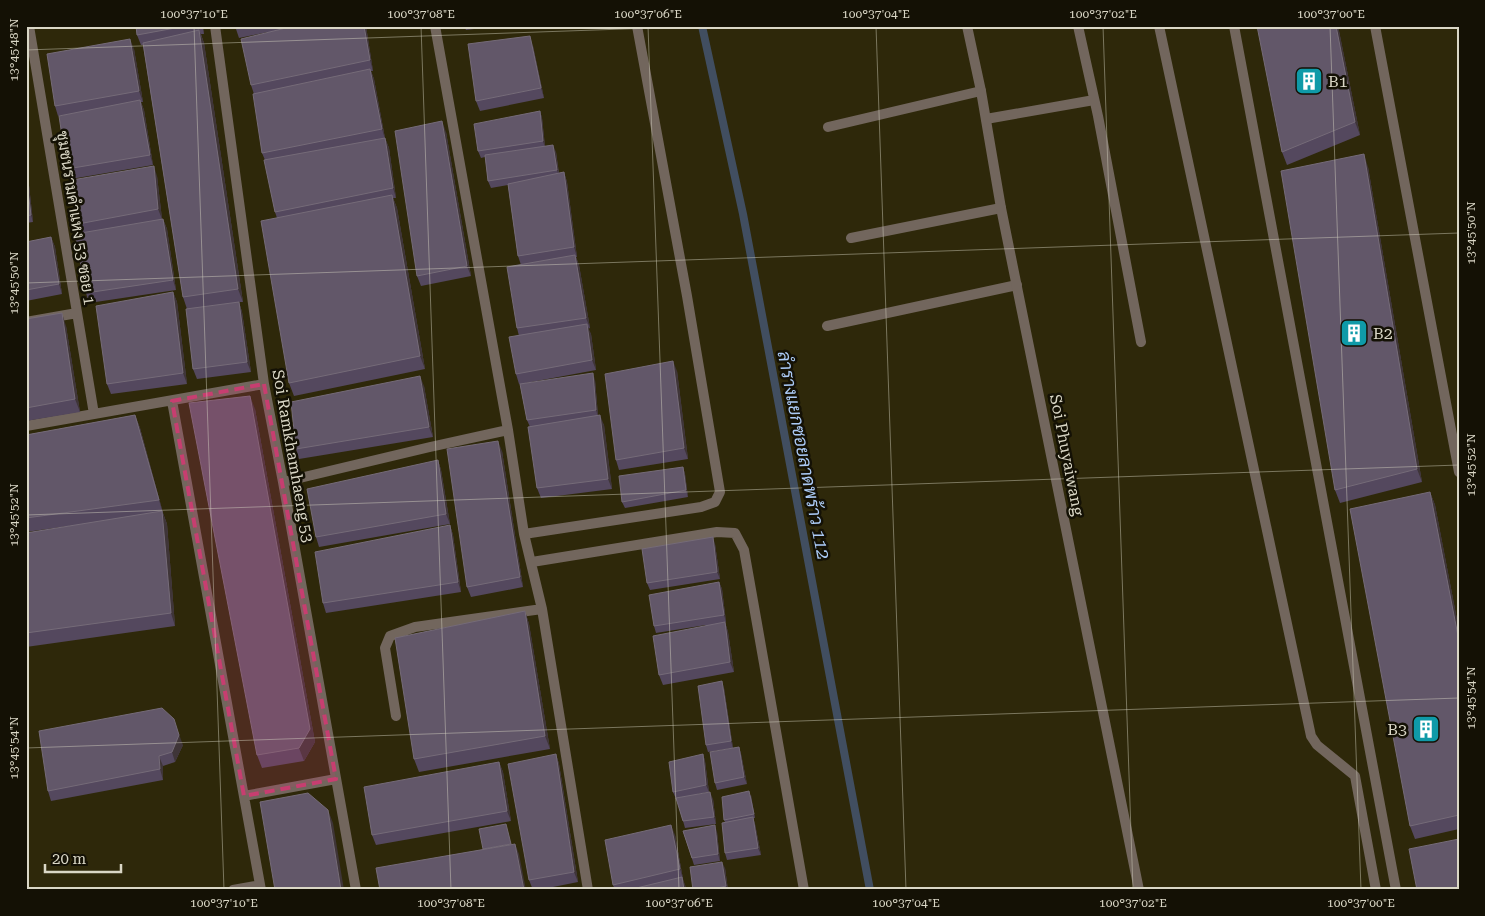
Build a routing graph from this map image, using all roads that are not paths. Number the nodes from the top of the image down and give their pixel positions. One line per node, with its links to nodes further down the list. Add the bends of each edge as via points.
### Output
1 (29, 26): 17 (street, ชุมชนรามคำแหง 53 ซอย 1)
2 (215, 26): 21 (street, Soi Ramkhamhaeng 53)
3 (435, 26): 25 (street)
4 (638, 26): 28 (street, via 720,492 716,502 701,508)
5 (967, 26): 10 (street, Soi Phuyaiwang)
6 (1078, 26): 11 (street)
7 (1159, 26): 40 (street, via 1311,736 1317,745 1355,776)
8 (1234, 26): 41 (street)
9 (1375, 26): 26 (street)
10 (981, 91): 12 (street, Soi Phuyaiwang); 13 (street)
11 (1094, 100): 12 (street); 20 (street)
12 (986, 119): 14 (street, Soi Phuyaiwang)
13 (828, 128)
14 (1001, 208): 15 (street); 16 (street, Soi Phuyaiwang)
15 (851, 238)
16 (1017, 285): 19 (street); 39 (street, Soi Phuyaiwang)
17 (77, 313): 18 (street); 23 (street, ชุมชนรามคำแหง 53 ซอย 1)
18 (26, 322)
19 (827, 326)
20 (1141, 342)
21 (264, 384): 22 (street); 27 (street, Soi Ramkhamhaeng 53)
22 (172, 401): 23 (street); 33 (street)
23 (94, 414): 24 (street)
24 (26, 426)
25 (508, 430): 27 (street); 28 (street)
26 (1459, 472)
27 (283, 482): 32 (street, Soi Ramkhamhaeng 53)
28 (524, 534): 29 (street)
29 (532, 562): 30 (street); 38 (street, via 716,532 735,533 744,550)
30 (542, 609): 31 (street, via 415,627 390,636 385,648); 37 (street)
31 (396, 716)
32 (336, 779): 33 (street); 36 (street, Soi Ramkhamhaeng 53)
33 (244, 796): 34 (street)
34 (260, 888): 35 (street)
35 (232, 890)
36 (356, 890)
37 (588, 890)
38 (804, 890)
39 (1139, 890)
40 (1376, 890)
41 (1396, 890)

